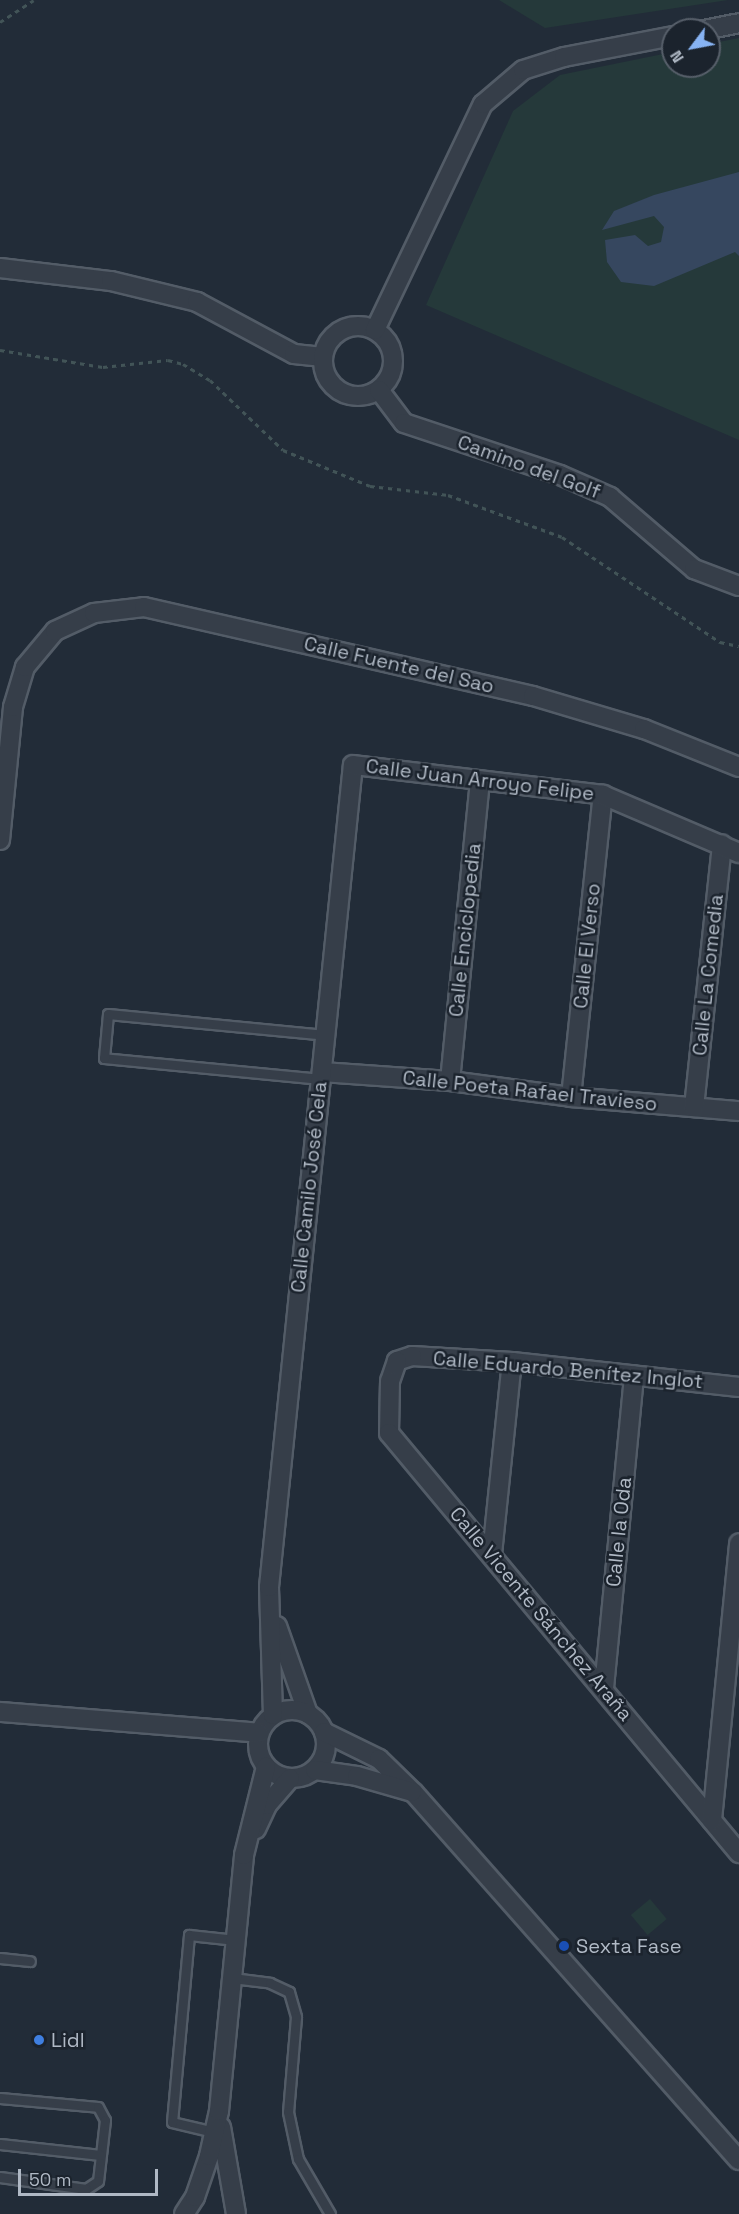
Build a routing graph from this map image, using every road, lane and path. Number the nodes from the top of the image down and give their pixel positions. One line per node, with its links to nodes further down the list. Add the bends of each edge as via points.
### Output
1 (34, 0): 2 (path)
2 (0, 22)
3 (739, 23): 4 (street)
4 (721, 27)
5 (661, 38): 7 (street, via 564,57 523,70 483,104)
6 (0, 268): 9 (street, via 111,281 197,302 294,354)
7 (375, 330): 9 (street, via 362,326 336,333); 10 (street, via 389,345 394,366)
8 (0, 350): 12 (path, via 103,367 168,360 183,364 210,380 283,450 370,486 448,495 562,537 720,642)
9 (323, 357): 10 (street, via 327,380 345,395 357,397)
10 (379, 390): 11 (street, Camino del Golf, via 404,423 560,475 610,497 693,569)
11 (739, 586)
12 (739, 646)
13 (353, 765): 15 (street, Calle Juan Arroyo Felipe); 20 (street, Calle Camilo José Cela)
14 (739, 767): 17 (street, Calle Fuente del Sao, via 644,729 533,696 144,607 94,613 55,631 25,667 13,707)
15 (480, 780): 16 (street, Calle Juan Arroyo Felipe); 22 (street, Calle Enciclopedia)
16 (603, 795): 18 (street, Calle Juan Arroyo Felipe); 23 (street, Calle El Verso)
17 (0, 840)
18 (722, 844): 19 (street, Calle Juan Arroyo Felipe); 24 (street, Calle La Comedia)
19 (739, 853)
20 (325, 1035): 21 (street, Calle Camilo José Cela); 21 (lane, via 108,1014 104,1058)
21 (321, 1076): 22 (street, Calle Poeta Rafael Travieso); 32 (street, Calle Camilo José Cela, via 271,1563)
22 (450, 1081): 23 (street, Calle Poeta Rafael Travieso)
23 (571, 1097): 24 (street, Calle Poeta Rafael Travieso)
24 (694, 1107): 25 (street, Calle Poeta Rafael Travieso)
25 (739, 1111)
26 (397, 1361): 27 (street, Calle Eduardo Benítez Inglot, via 412,1356); 31 (street, Calle Vicente Sánchez Araña, via 390,1381 389,1433)
27 (512, 1362): 28 (street, Calle Eduardo Benítez Inglot); 31 (street)
28 (634, 1375): 29 (street, Calle Eduardo Benítez Inglot); 33 (street, Calle la Oda)
29 (739, 1387)
30 (739, 1543): 44 (street)
31 (492, 1554): 33 (street, Calle Vicente Sánchez Araña)
32 (271, 1610): 35 (street, Calle Camilo José Cela); 36 (street, Calle Camilo José Cela)
33 (604, 1688): 44 (street, Calle Vicente Sánchez Araña)
34 (0, 1712): 37 (street)
35 (308, 1714): 36 (street, via 291,1710); 38 (street)
36 (273, 1715): 39 (street)
37 (216, 1731): 39 (street); 40 (street)
38 (324, 1732): 41 (street, via 325,1752); 43 (street, via 379,1759)
39 (259, 1733): 40 (street)
40 (263, 1762): 42 (street); 46 (street)
41 (315, 1770): 42 (street); 43 (street, via 357,1776)
42 (290, 1779): 46 (street, via 267,1805)
43 (414, 1792): 56 (street)
44 (711, 1820): 45 (street, Calle Vicente Sánchez Araña)
45 (739, 1853)
46 (243, 1855): 47 (street)
47 (236, 1940): 50 (street); 53 (lane, via 189,1935 172,2122)
48 (0, 1958): 49 (lane)
49 (30, 1961)
50 (232, 1978): 52 (street); 60 (lane, via 270,1983 289,1992 296,2017 288,2112 298,2159)
51 (0, 2098): 55 (lane, via 98,2107 105,2120)
52 (219, 2110): 53 (street); 59 (street)
53 (214, 2132): 58 (street, via 195,2197)
54 (0, 2144): 55 (lane)
55 (100, 2155): 57 (lane, via 98,2181 86,2189)
56 (736, 2159)
57 (0, 2177)
58 (184, 2214)
59 (236, 2214)
60 (330, 2214)

